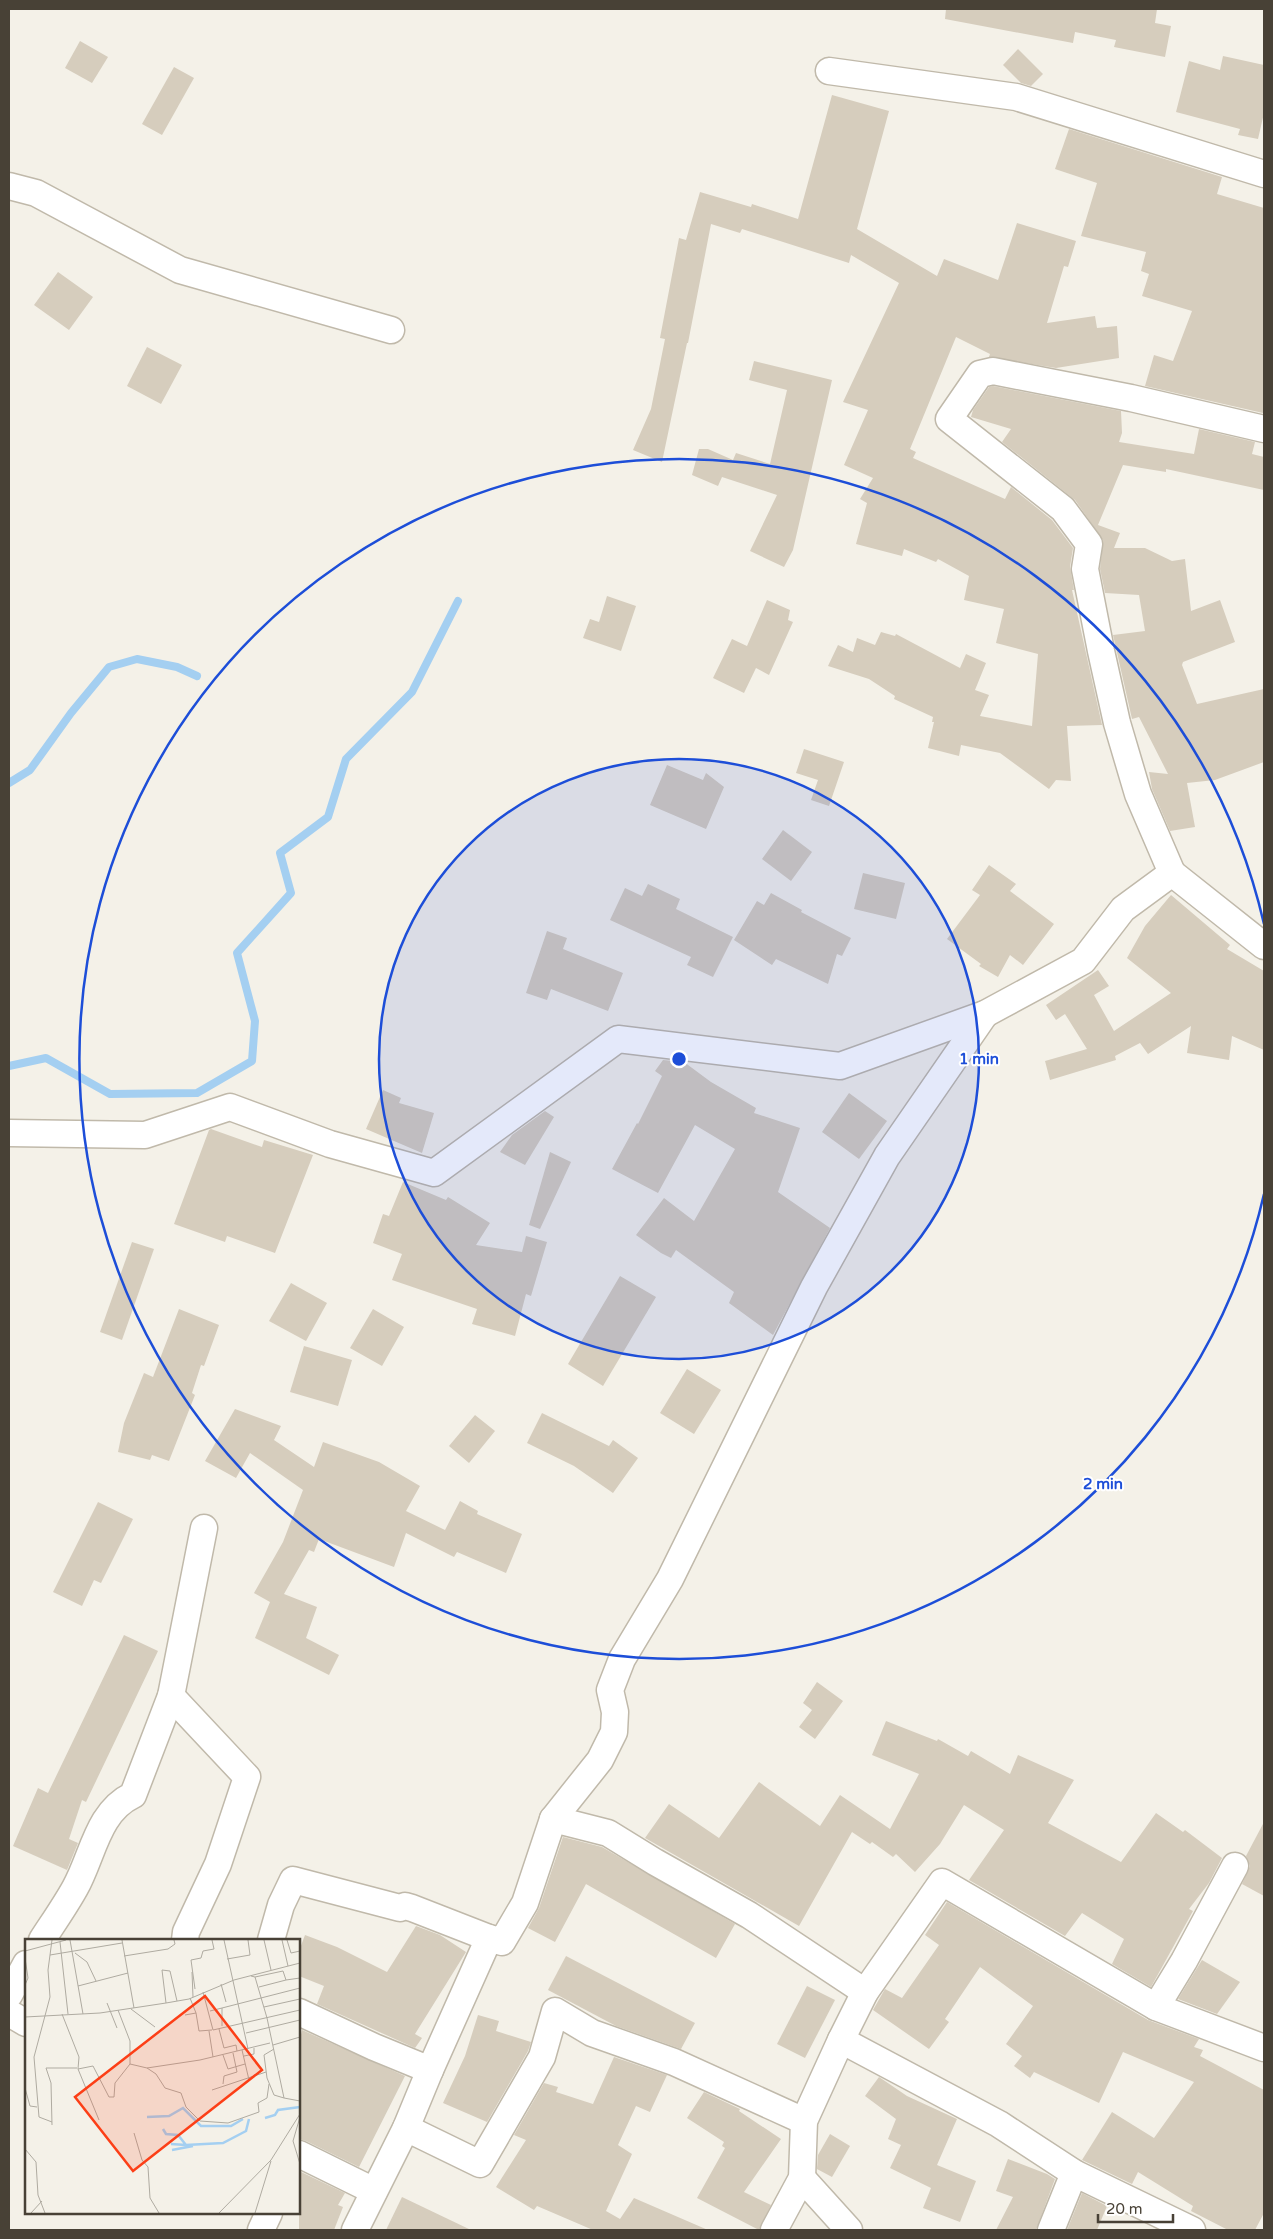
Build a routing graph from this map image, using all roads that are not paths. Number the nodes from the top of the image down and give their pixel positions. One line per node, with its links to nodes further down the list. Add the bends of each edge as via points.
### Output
1 (829, 71): 2 (street, via 1016,97)
2 (1264, 174)
3 (9, 186): 4 (street, via 36,192 180,270)
4 (392, 330)
5 (1264, 428): 6 (street, via 993,371 980,374 949,419 1063,509 1089,544 1085,569 1117,723 1138,794)
6 (1172, 873): 7 (street); 8 (street, via 1123,909 1083,961)
7 (1264, 946)
8 (985, 1014): 9 (street, via 840,1066 618,1039 434,1173 330,1144 230,1107 145,1135); 12 (street, via 887,1156 814,1287 670,1579 622,1659 610,1690 615,1712 614,1732 600,1760)
9 (9, 1133)
10 (204, 1528): 11 (street)
11 (171, 1696): 15 (street, via 133,1795 121,1800 111,1810 76,1886); 16 (street, via 247,1777 218,1864)
12 (554, 1818): 14 (street, via 525,1903 502,1942); 19 (street, via 608,1833 749,1915)
13 (1234, 1866): 21 (street, via 1184,1961)
14 (489, 1938): 17 (street, via 412,1908 400,1908 293,1880 281,1905); 27 (street)
15 (43, 1939)
16 (185, 1939)
17 (271, 1939)
18 (25, 1966): 20 (street)
19 (865, 1992): 21 (street, via 942,1882); 25 (street)
20 (9, 1995)
21 (1156, 2006): 26 (street)
22 (300, 2012): 27 (street)
23 (9, 2013): 24 (street)
24 (25, 2022)
25 (841, 2040): 28 (street); 31 (street, via 999,2124)
26 (1264, 2048)
27 (430, 2070): 29 (street)
28 (804, 2121): 29 (street, via 674,2062 592,2033 555,2011 542,2057 480,2164); 32 (street)
29 (406, 2128): 33 (street)
30 (300, 2154): 33 (street)
31 (1074, 2174): 39 (street); 40 (street)
32 (802, 2178): 37 (street); 38 (street)
33 (374, 2191): 36 (street)
34 (269, 2214): 35 (street)
35 (261, 2230)
36 (355, 2230)
37 (774, 2230)
38 (849, 2230)
39 (1051, 2230)
40 (1192, 2230)

